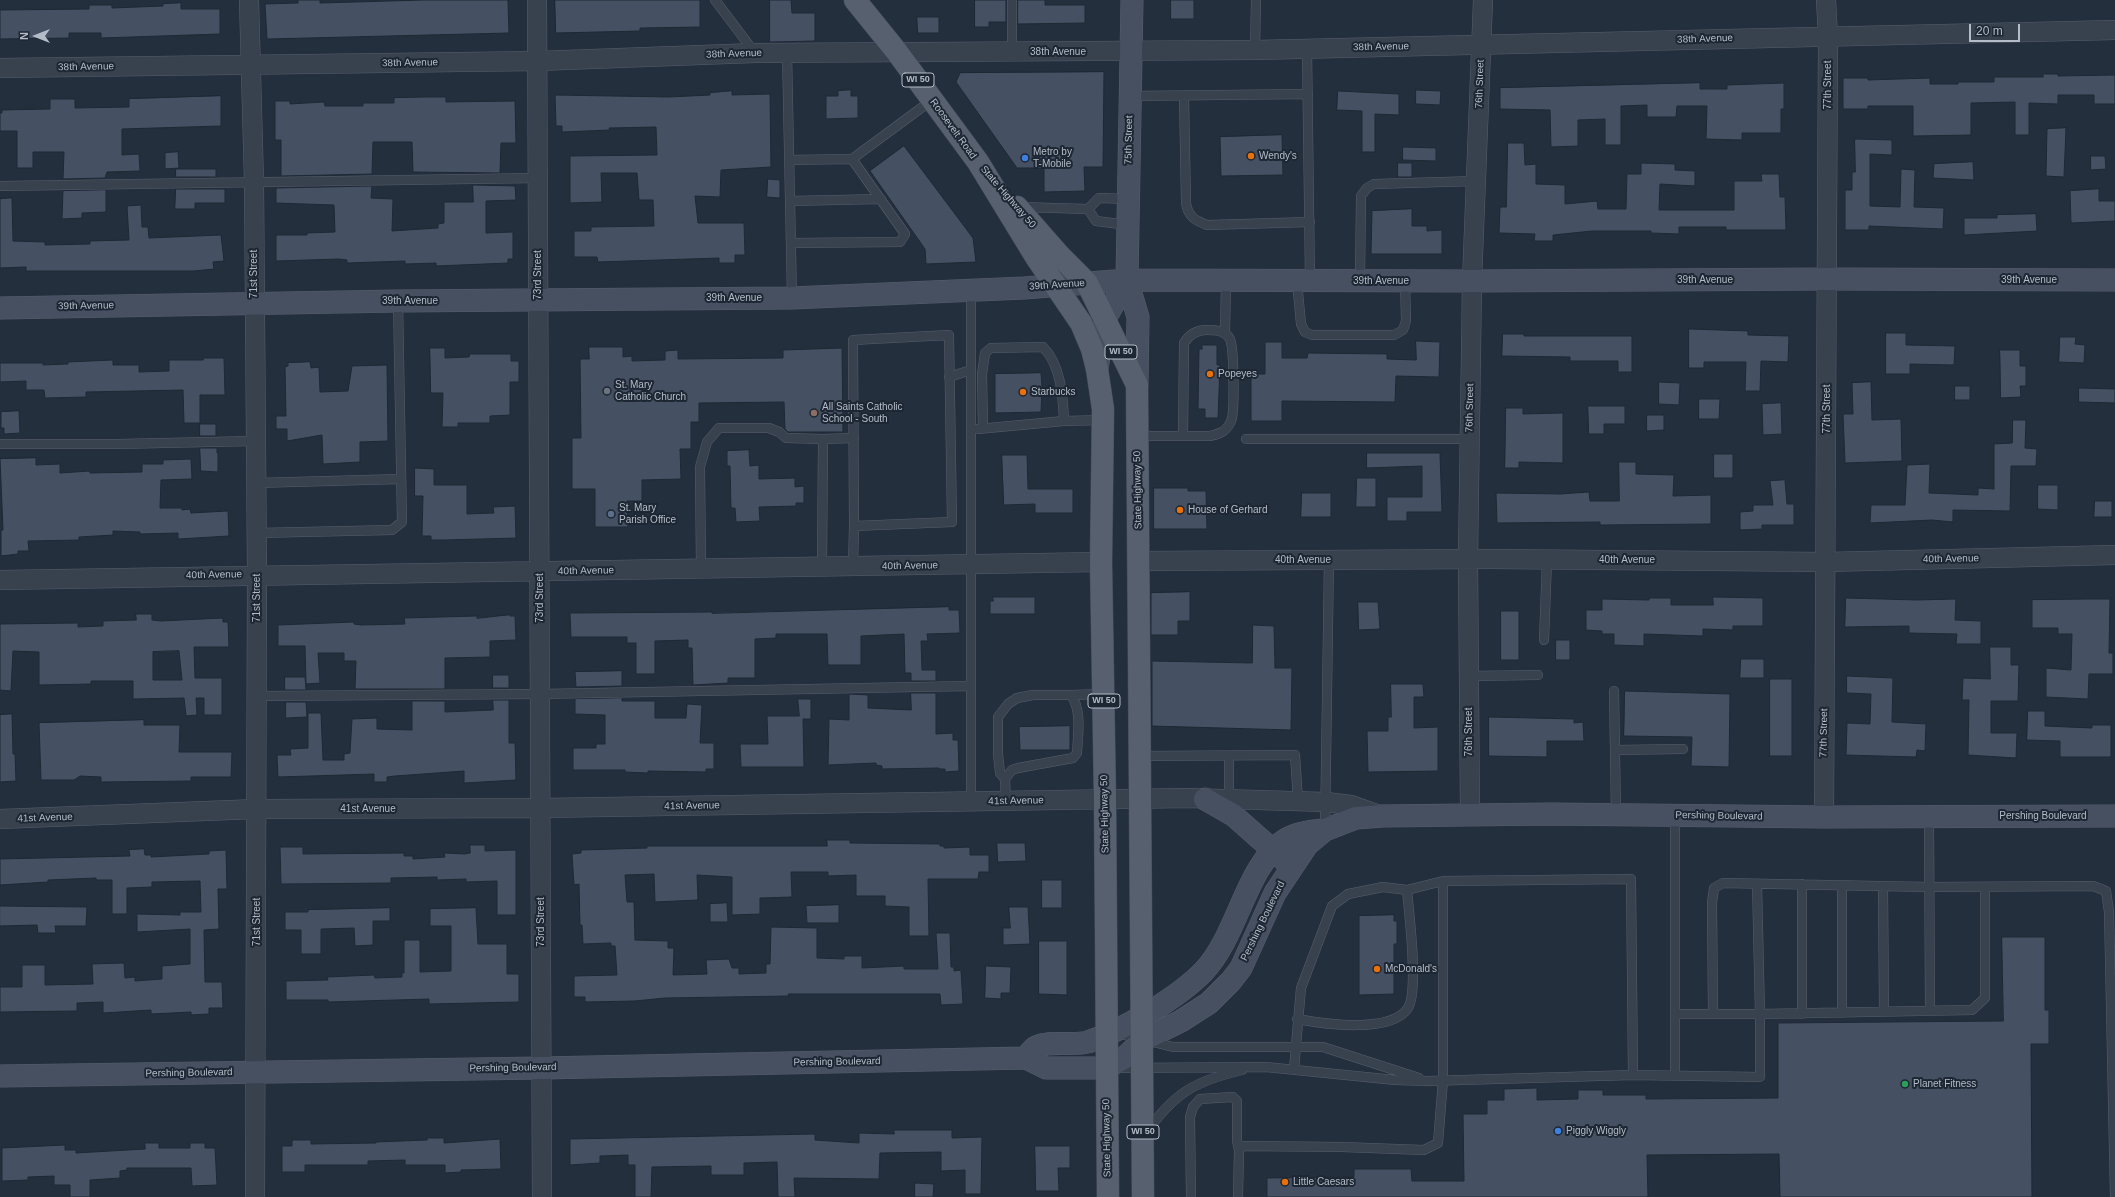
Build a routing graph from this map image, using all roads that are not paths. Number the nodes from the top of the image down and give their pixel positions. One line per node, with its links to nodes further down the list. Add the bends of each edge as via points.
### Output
1 (249, 0): 21 (street, 71st Street)
2 (537, 0): 20 (street, 73rd Street)
3 (715, 0): 19 (lane)
4 (856, 0): 17 (main road, Roosevelt Road / WI 50)
5 (1012, 0): 15 (lane)
6 (1132, 0): 18 (street, 75th Street)
7 (1256, 0): 14 (lane)
8 (1482, 0): 12 (street, 76th Street)
9 (1826, 0): 11 (street, 77th Street)
10 (2115, 30): 11 (street, 38th Avenue)
11 (1828, 36): 12 (street, 38th Avenue); 42 (street, 77th Street)
12 (1481, 45): 13 (street, 38th Avenue); 31 (street, 76th Street)
13 (1307, 49): 14 (street, 38th Avenue); 23 (lane)
14 (1255, 50): 18 (street, 38th Avenue)
15 (1012, 51): 17 (street, 38th Avenue); 18 (street, 38th Avenue)
16 (787, 52): 17 (street, 38th Avenue); 19 (street, 38th Avenue); 28 (lane)
17 (897, 52): 26 (main road, Roosevelt Road / WI 50)
18 (1131, 52): 24 (street, 75th Street)
19 (754, 53): 20 (street, 38th Avenue)
20 (538, 61): 21 (street, 38th Avenue); 30 (street, 73rd Street)
21 (250, 64): 22 (street, 38th Avenue); 32 (street, 71st Street)
22 (0, 68)
23 (1308, 94): 25 (lane); 39 (lane)
24 (1130, 96): 25 (lane); 35 (street, 75th Street)
25 (1184, 96): 39 (lane, via 1186,203 1188,212 1195,221 1207,225)
26 (932, 100): 27 (lane); 29 (main road, Roosevelt Road / WI 50)
27 (852, 159): 28 (lane); 34 (lane)
28 (789, 160): 36 (lane)
29 (978, 162): 37 (main road, State Highway 50 / WI 50); 51 (main road, State Highway 50 / WI 50, via 1036,257)
30 (538, 178): 32 (lane); 55 (street, 73rd Street)
31 (1476, 181): 47 (lane, via 1374,184 1367,188 1361,196); 49 (street, 76th Street)
32 (254, 182): 33 (lane); 56 (street, 71st Street)
33 (0, 186)
34 (881, 199): 36 (lane); 41 (lane, via 905,234 900,242)
35 (1128, 199): 38 (lane, via 1099,198); 40 (street, 75th Street)
36 (790, 201): 41 (lane)
37 (1017, 207): 38 (lane); 50 (main road, State Highway 50 / WI 50)
38 (1088, 209): 40 (lane, via 1096,221)
39 (1310, 222): 46 (lane)
40 (1128, 225): 43 (street, 75th Street)
41 (791, 243): 53 (lane)
42 (1828, 279): 44 (street, 39th Avenue); 49 (street, 39th Avenue); 90 (street, 77th Street)
43 (1127, 280): 45 (street, 39th Avenue); 50 (street, 39th Avenue); 58 (street, 75th Street); 65 (street, 75th Street, via 1138,317)
44 (2115, 280)
45 (1226, 281): 46 (street, 39th Avenue); 59 (lane)
46 (1304, 281): 47 (street, 39th Avenue); 48 (lane, via 1301,324 1304,332 1312,335 1394,335 1402,330 1406,322)
47 (1360, 281): 48 (street, 39th Avenue)
48 (1405, 281): 49 (street, 39th Avenue)
49 (1472, 281): 75 (street, 76th Street)
50 (1087, 283): 51 (street, 39th Avenue); 58 (main road, State Highway 50 / WI 50)
51 (1057, 286): 52 (street, 39th Avenue); 62 (main road, State Highway 50 / WI 50, via 1081,322)
52 (971, 289): 53 (street, 39th Avenue); 60 (lane)
53 (792, 298): 55 (street, 39th Avenue)
54 (398, 301): 55 (street, 39th Avenue); 56 (street, 39th Avenue); 78 (lane)
55 (538, 301): 95 (street, 73rd Street)
56 (254, 304): 57 (street, 39th Avenue); 76 (street, 71st Street)
57 (0, 308)
58 (1105, 319): 62 (street, 75th Street); 65 (main road, State Highway 50 / WI 50)
59 (1225, 333): 71 (lane, via 1201,330 1188,337 1184,344); 71 (lane, via 1233,350 1232,420 1220,434)
60 (971, 353): 61 (lane); 63 (lane)
61 (985, 353): 67 (lane, via 991,348 1043,347 1049,353 1060,383); 68 (lane, via 982,374)
62 (1097, 369): 66 (main road, State Highway 50 / WI 50)
63 (971, 370): 64 (lane); 69 (lane)
64 (949, 377): 72 (lane, via 949,335 853,340); 81 (lane)
65 (1137, 384): 70 (main road, State Highway 50 / WI 50)
66 (1103, 420): 67 (lane); 89 (main road, State Highway 50 / WI 50)
67 (1064, 421): 68 (lane)
68 (982, 428): 69 (lane)
69 (970, 431): 80 (lane)
70 (1137, 436): 71 (lane); 88 (main road, State Highway 50 / WI 50)
71 (1183, 436)
72 (854, 438): 73 (lane); 82 (lane)
73 (823, 439): 92 (lane); 94 (lane, via 786,438 769,428 719,428 707,442 700,467)
74 (1246, 439): 75 (lane)
75 (1470, 439): 85 (street, 76th Street)
76 (256, 441): 77 (lane); 79 (street, 71st Street)
77 (0, 444)
78 (401, 479): 79 (lane); 83 (lane, via 402,522 392,530)
79 (256, 483): 83 (street, 71st Street)
80 (970, 503): 81 (lane); 91 (lane)
81 (952, 504): 82 (lane, via 952,522)
82 (854, 526): 93 (lane)
83 (257, 533): 96 (street, 71st Street)
84 (2115, 555): 90 (street, 40th Avenue)
85 (1468, 559): 86 (street, 40th Avenue); 87 (street, 40th Avenue); 100 (street, 76th Street)
86 (1329, 560): 88 (street, 40th Avenue); 119 (lane)
87 (1547, 560): 90 (street, 40th Avenue); 98 (lane)
88 (1138, 561): 109 (main road, State Highway 50 / WI 50)
89 (1101, 562): 91 (street, 40th Avenue); 104 (main road, State Highway 50 / WI 50)
90 (1826, 562): 127 (street, 77th Street)
91 (970, 565): 93 (street, 40th Avenue); 101 (lane)
92 (822, 567): 93 (street, 40th Avenue); 94 (street, 40th Avenue)
93 (853, 567)
94 (701, 569): 95 (street, 40th Avenue)
95 (540, 572): 96 (street, 40th Avenue); 103 (street, 73rd Street)
96 (257, 574): 97 (street, 40th Avenue); 106 (street, 71st Street)
97 (0, 580)
98 (1544, 640)
99 (1538, 675): 100 (lane)
100 (1469, 676): 125 (street, 76th Street)
101 (970, 686): 103 (lane); 117 (lane)
102 (1614, 691): 108 (lane)
103 (540, 694): 106 (lane); 120 (street, 73rd Street)
104 (1103, 694): 105 (lane); 112 (main road, State Highway 50 / WI 50)
105 (1071, 695): 111 (lane, via 1078,712 1076,752 1073,758 1018,768 1012,770); 111 (lane, via 1033,695 1017,698 1008,704 998,717 1000,773)
106 (257, 696): 121 (street, 71st Street)
107 (1683, 749): 108 (lane)
108 (1615, 750): 122 (lane)
109 (1139, 756): 110 (lane); 113 (main road, State Highway 50 / WI 50)
110 (1229, 756): 115 (lane); 116 (lane, via 1295,755)
111 (1005, 779): 118 (lane)
112 (1105, 799): 113 (street, 41st Avenue); 118 (street, 41st Avenue); 150 (main road, State Highway 50 / WI 50)
113 (1139, 799): 114 (street, 41st Avenue); 148 (main road, State Highway 50 / WI 50)
114 (1205, 799): 115 (street, 41st Avenue); 131 (street, via 1233,815)
115 (1230, 800): 116 (street, 41st Avenue)
116 (1298, 800): 119 (street, 41st Avenue)
117 (971, 801): 118 (street, 41st Avenue); 120 (street, 41st Avenue)
118 (1006, 801)
119 (1326, 802): 124 (street, 41st Avenue, via 1351,805); 130 (lane)
120 (540, 808): 121 (street, 41st Avenue); 156 (street, 73rd Street)
121 (257, 809): 129 (street, 41st Avenue); 159 (street, 71st Street)
122 (1616, 814): 123 (street, Pershing Boulevard); 125 (street, Pershing Boulevard)
123 (1675, 815): 127 (street, Pershing Boulevard); 144 (lane)
124 (1383, 816): 125 (street, Pershing Boulevard); 130 (street, Pershing Boulevard, via 1349,820)
125 (1470, 816)
126 (2115, 816): 128 (street, Pershing Boulevard)
127 (1824, 817): 128 (street, Pershing Boulevard)
128 (1929, 817): 138 (lane)
129 (0, 819)
130 (1325, 830): 131 (street, Pershing Boulevard, via 1292,836); 132 (street, Pershing Boulevard, via 1311,840)
131 (1273, 851): 132 (street); 148 (street, Pershing Boulevard, via 1263,864 1225,942 1212,961 1181,991)
132 (1292, 866): 151 (street, Pershing Boulevard, via 1275,893 1245,960 1231,980 1199,1009)
133 (1443, 882): 140 (lane); 160 (lane, via 1631,879); 163 (lane)
134 (1757, 884): 135 (lane); 145 (lane, via 1723,883 1714,888); 146 (lane)
135 (1802, 884): 136 (lane); 147 (lane)
136 (1842, 885): 137 (lane); 143 (lane)
137 (1883, 886): 138 (lane); 142 (lane)
138 (1930, 887): 139 (lane); 141 (lane)
139 (1985, 887): 141 (lane, via 1985,998 1972,1010); 165 (lane, via 2093,886 2106,891 2109,912)
140 (1407, 890): 149 (lane, via 1383,886 1348,894 1332,906 1301,988); 149 (lane, via 1412,988 1408,1008 1397,1019 1385,1023 1320,1023)
141 (1930, 1011): 142 (lane)
142 (1884, 1012): 143 (lane)
143 (1842, 1013): 147 (lane)
144 (1676, 1014): 145 (lane); 162 (lane)
145 (1713, 1014): 146 (lane)
146 (1760, 1014): 147 (lane); 162 (lane, via 1760,1077)
147 (1802, 1014)
148 (1143, 1015): 150 (street, Pershing Boulevard); 151 (main road, State Highway 50 / WI 50)
149 (1297, 1019): 152 (lane)
150 (1106, 1034): 151 (lane, via 1119,1034); 153 (street, Pershing Boulevard, via 1085,1042 1039,1046); 157 (main road, State Highway 50 / WI 50)
151 (1143, 1040): 152 (lane, via 1173,1047); 154 (main road, State Highway 50 / WI 50); 157 (street, Pershing Boulevard, via 1124,1058)
152 (1296, 1046): 158 (lane); 164 (lane, via 1328,1048)
153 (1026, 1058): 156 (street, Pershing Boulevard); 157 (street, Pershing Boulevard, via 1046,1068)
154 (1143, 1067): 155 (lane); 157 (lane); 166 (main road, State Highway 50 / WI 50)
155 (1266, 1067): 158 (lane); 166 (lane, via 1218,1076 1184,1092 1165,1107)
156 (542, 1068): 159 (street, Pershing Boulevard); 169 (street, 73rd Street)
157 (1106, 1068): 170 (main road, State Highway 50 / WI 50)
158 (1294, 1069): 164 (lane)
159 (256, 1072): 161 (street, Pershing Boulevard); 168 (street, 71st Street)
160 (1633, 1075): 162 (lane); 163 (lane)
161 (0, 1076)
162 (1675, 1076)
163 (1443, 1080): 164 (lane); 167 (lane, via 1438,1143 1424,1150 1342,1146 1243,1146)
164 (1428, 1081)
165 (2114, 1092): 174 (lane)
166 (1143, 1138): 171 (main road, State Highway 50 / WI 50)
167 (1238, 1150): 172 (lane, via 1237,1101 1233,1097 1200,1099 1193,1107 1190,1117); 173 (lane)
168 (255, 1197)
169 (542, 1197)
170 (1108, 1197)
171 (1143, 1197)
172 (1191, 1197)
173 (1238, 1197)
174 (2115, 1197)

